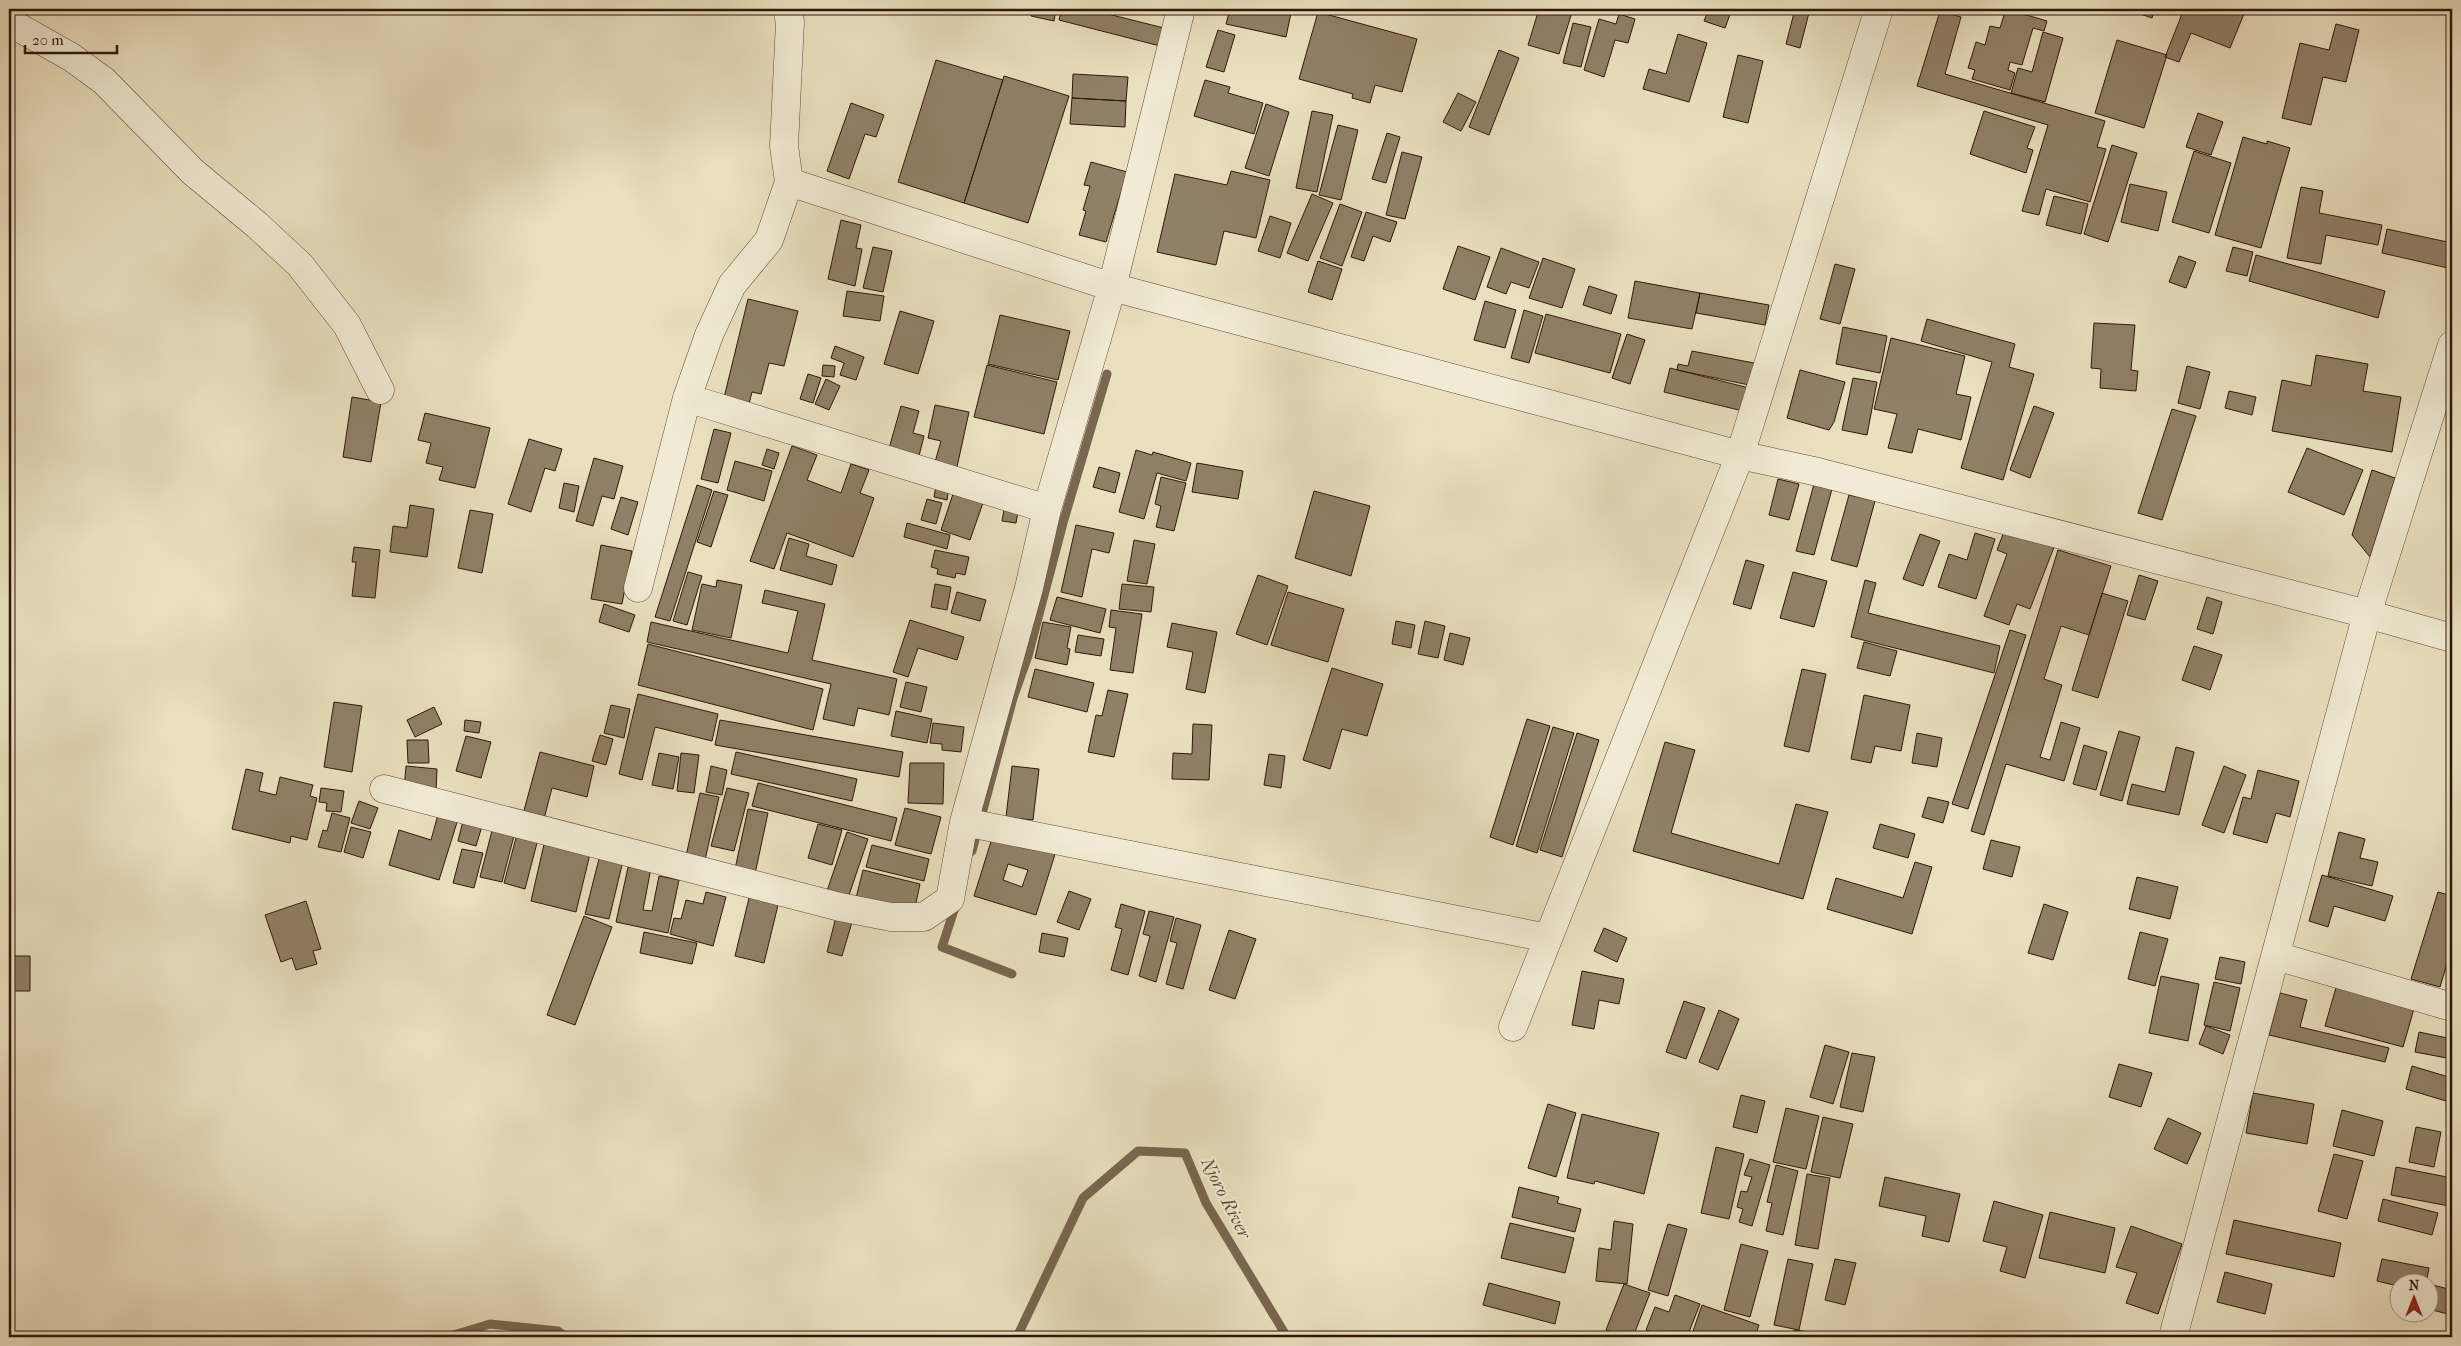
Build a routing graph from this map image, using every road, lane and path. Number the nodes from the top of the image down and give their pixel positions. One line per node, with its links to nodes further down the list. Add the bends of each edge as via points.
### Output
1 (786, 9): 5 (street, via 790,22 784,146)
2 (1180, 9): 6 (street)
3 (1879, 9): 10 (street)
4 (9, 22): 8 (street, via 104,81 193,172 300,264 347,325)
5 (789, 182): 6 (street); 9 (street, via 768,240 732,285 709,335)
6 (1112, 287): 10 (street); 11 (street)
7 (2452, 345): 13 (street)
8 (380, 390)
9 (687, 398): 11 (street); 12 (street)
10 (1740, 454): 13 (street); 17 (street)
11 (1047, 509): 16 (street, via 1029,588)
12 (638, 588)
13 (2367, 614): 14 (street); 18 (street)
14 (2452, 638)
15 (384, 789): 16 (street, via 840,908 891,917 924,917 950,899)
16 (964, 822): 17 (street)
17 (1548, 938): 20 (street)
18 (2276, 956): 19 (street); 21 (street)
19 (2452, 1007)
20 (1513, 1027)
21 (2173, 1337)

